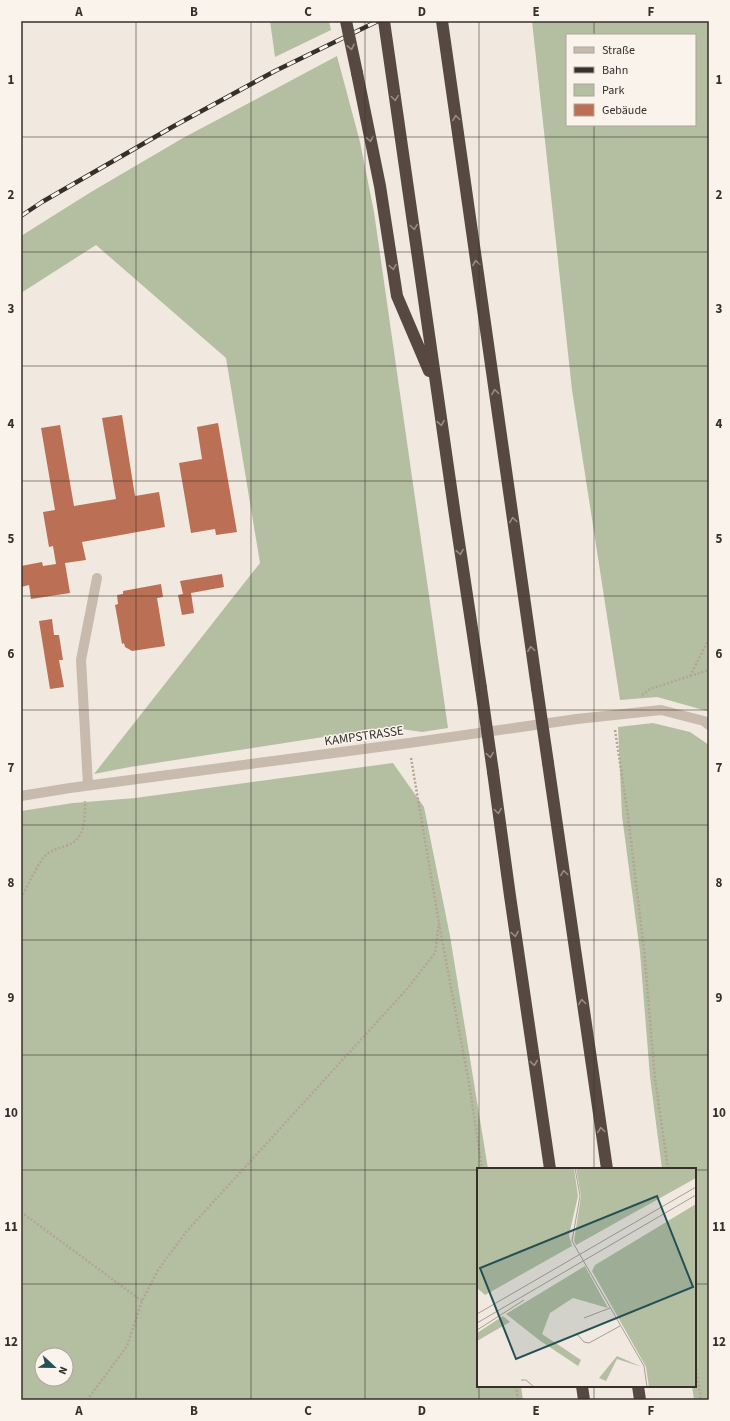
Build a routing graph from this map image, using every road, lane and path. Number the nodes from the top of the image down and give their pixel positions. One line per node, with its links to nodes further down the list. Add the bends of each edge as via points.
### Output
1 (346, 21): 4 (highway, one-way to 4, bridge, via 380,186 397,296)
2 (384, 21): 4 (highway, one-way to 4)
3 (442, 21): 19 (highway, one-way to 3, bridge)
4 (435, 385): 18 (highway, one-way to 18, bridge)
5 (97, 578): 13 (street, via 81,660)
6 (709, 639): 8 (path)
7 (709, 670): 8 (path)
8 (690, 677): 9 (path, via 650,689)
9 (638, 698)
10 (613, 715): 11 (street, KAMPSTRASSE, via 661,710 704,721); 12 (street, KAMPSTRASSE); 20 (path, via 628,816 644,950 655,1078)
11 (709, 725)
12 (409, 743): 13 (street, KAMPSTRASSE); 16 (path)
13 (88, 786): 14 (street, KAMPSTRASSE); 15 (path, via 84,829 79,838 44,857)
14 (21, 796)
15 (21, 898)
16 (439, 923): 17 (path, via 470,1088); 22 (path, via 435,953 407,989 186,1232 158,1270)
17 (482, 1168)
18 (550, 1168)
19 (607, 1168)
20 (668, 1168)
21 (21, 1212): 22 (path)
22 (142, 1301): 27 (path, via 127,1346)
23 (696, 1369): 31 (path)
24 (516, 1387): 28 (path)
25 (582, 1387): 29 (highway)
26 (638, 1387): 30 (highway)
27 (87, 1400)
28 (518, 1400)
29 (584, 1400)
30 (640, 1400)
31 (700, 1400)

